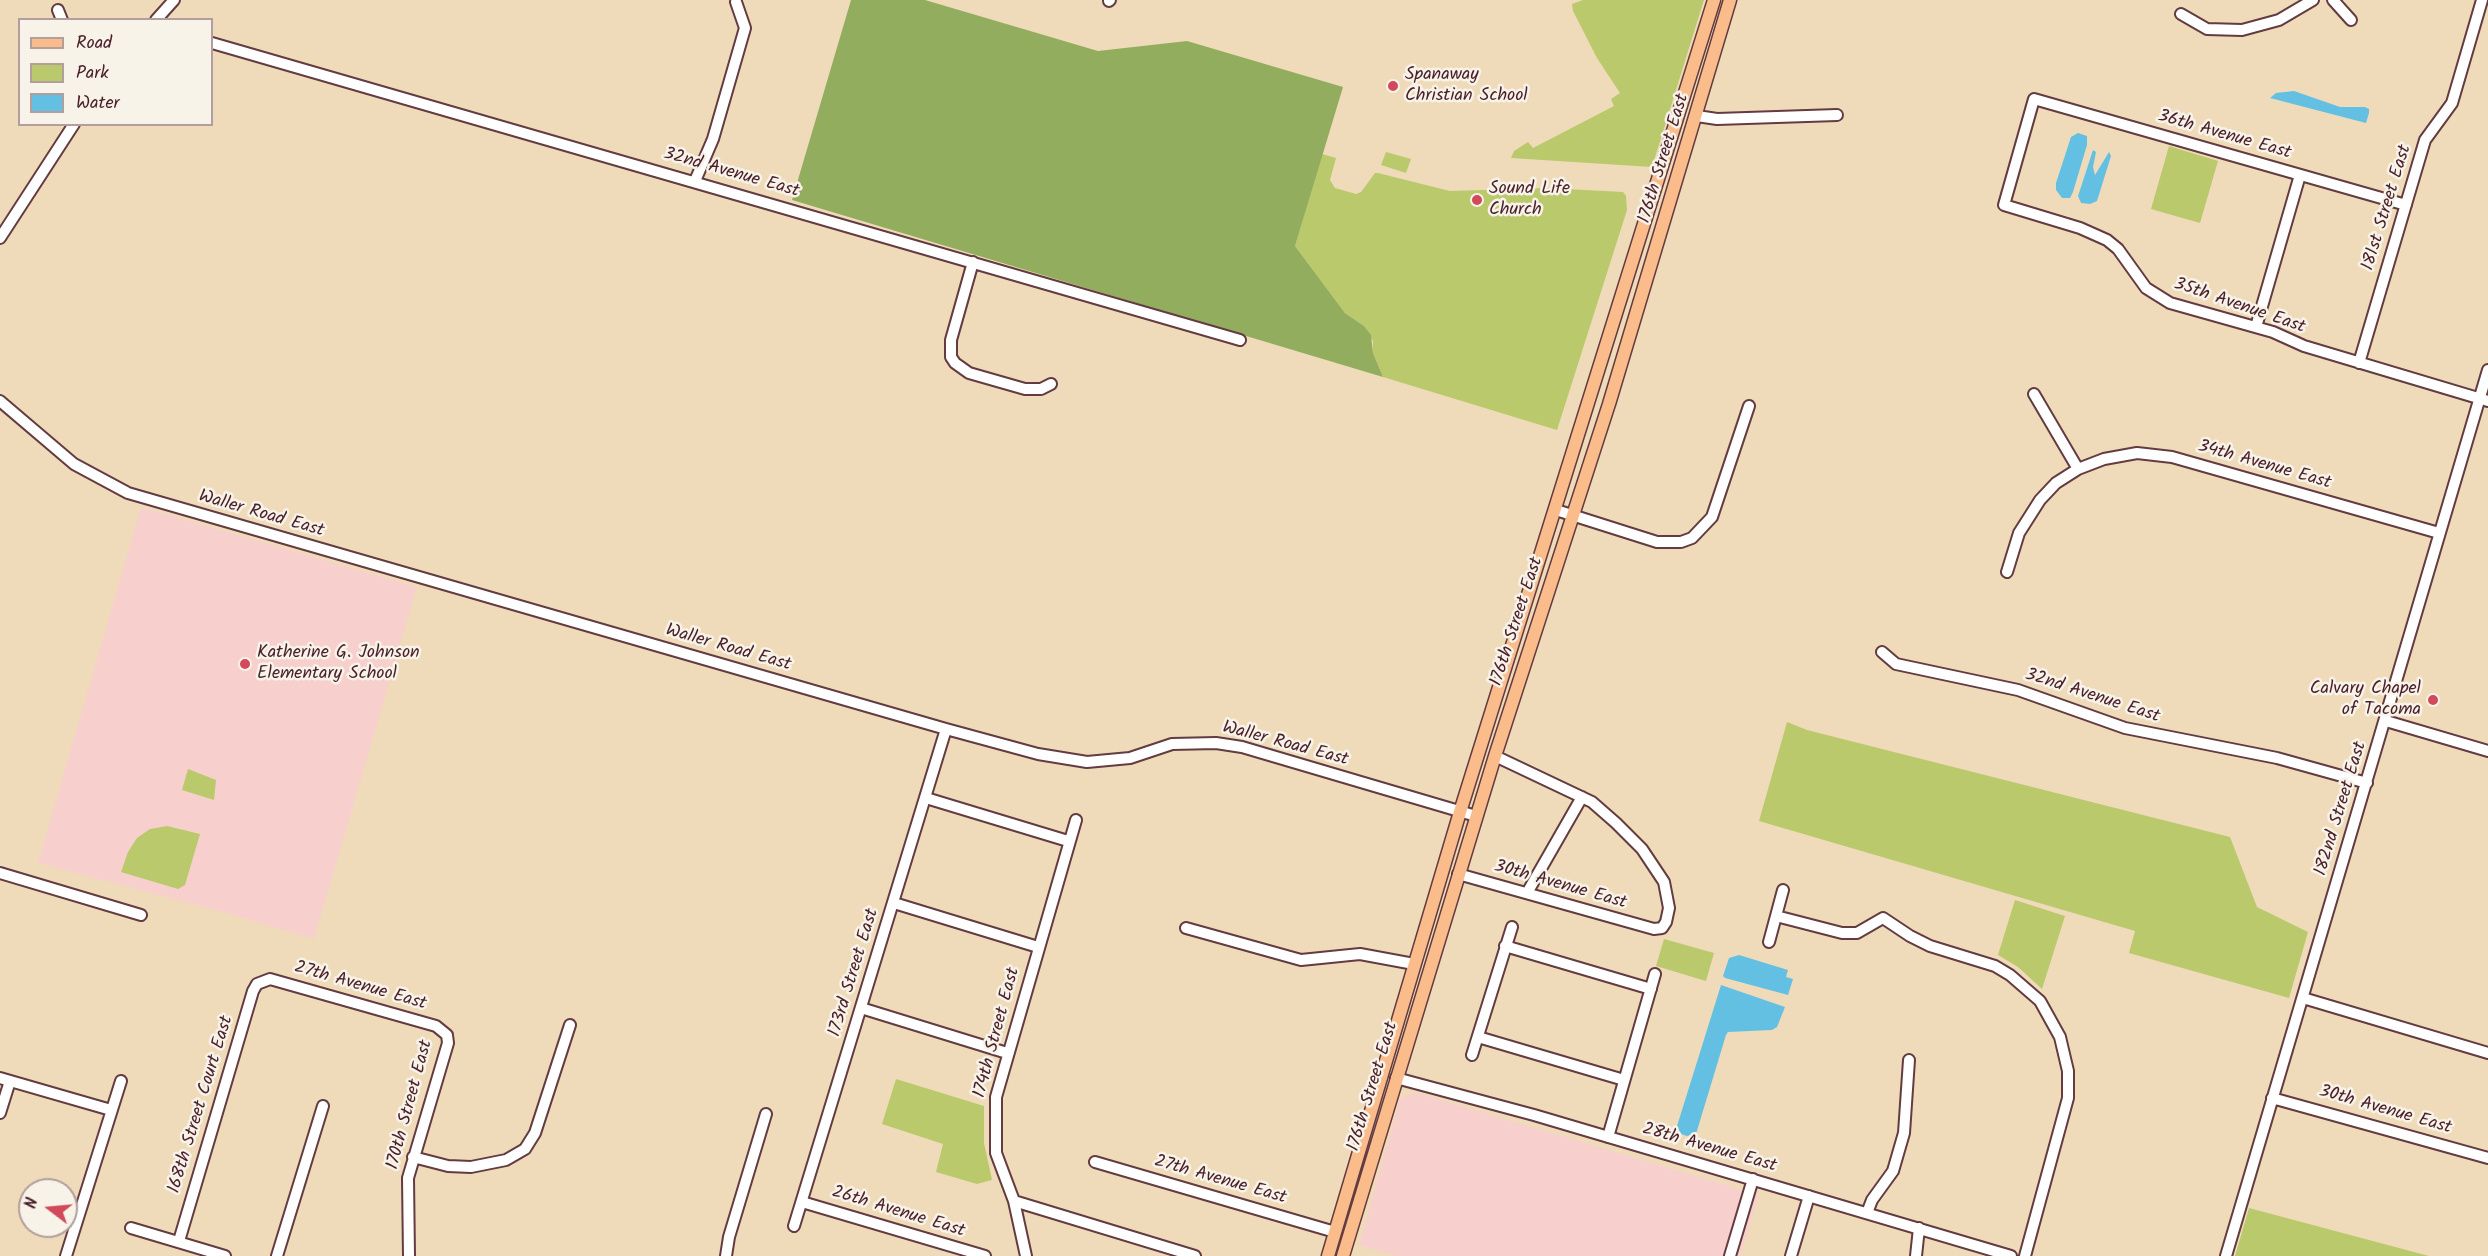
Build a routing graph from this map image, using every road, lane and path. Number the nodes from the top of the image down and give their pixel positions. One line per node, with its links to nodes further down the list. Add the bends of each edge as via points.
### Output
1 (1714, 0): 31 (main road, 176th Street East)
2 (1730, 0): 13 (main road, 176th Street East)
3 (2313, 0): 8 (street, via 2279,20 2242,30 2207,29)
4 (2333, 0): 10 (street)
5 (2482, 0): 18 (street, 181st Street East, via 2452,103 2426,140)
6 (170, 2): 9 (street)
7 (736, 2): 16 (street, via 745,28 713,139)
8 (2181, 14)
9 (158, 18)
10 (2351, 21)
11 (213, 43): 16 (street, 32nd Avenue East)
12 (1837, 115): 13 (street, via 1718,119)
13 (1697, 116): 32 (main road, 176th Street East)
14 (73, 126): 19 (street)
15 (2300, 175): 17 (street, 36th Avenue East, via 2034,99); 18 (street, 36th Avenue East); 21 (street)
16 (695, 181): 20 (street, 32nd Avenue East)
17 (2004, 205): 21 (street, 35th Avenue East, via 2107,240 2146,288 2170,303)
18 (2406, 205): 23 (street, 181st Street East)
19 (0, 238)
20 (973, 262): 22 (street, 32nd Avenue East); 25 (street, via 951,340 951,357 969,372 1025,389 1041,389)
21 (2256, 327): 23 (street, 35th Avenue East)
22 (1240, 340)
23 (2359, 363): 27 (street, 35th Avenue East)
24 (2488, 370): 27 (street, 182nd Street East)
25 (1051, 384)
26 (2034, 394): 30 (street)
27 (2484, 400): 33 (street, 182nd Street East)
28 (0, 401): 37 (street, Waller Road East, via 74,464 128,493)
29 (1749, 406): 32 (street, via 1712,517 1697,535 1681,542 1664,543)
30 (2078, 469): 33 (street, 34th Avenue East, via 2137,453 2172,457); 34 (street, 34th Avenue East, via 2056,483 2036,506 2019,533)
31 (1556, 510): 32 (street); 43 (main road, 176th Street East)
32 (1571, 515): 39 (main road, 176th Street East)
33 (2439, 533): 36 (street, 182nd Street East)
34 (2007, 572)
35 (1882, 652): 40 (street, 32nd Avenue East, via 1896,664 2019,690 2124,728 2277,758)
36 (2386, 721): 38 (street); 40 (street, 182nd Street East)
37 (946, 729): 42 (street, 173rd Street East); 43 (street, Waller Road East, via 1038,754 1087,762 1130,758 1172,744 1242,747)
38 (2488, 751)
39 (1495, 756): 41 (street); 44 (main road, 176th Street East)
40 (2367, 783): 63 (street, 182nd Street East)
41 (1582, 797): 50 (street); 50 (street, 30th Avenue East, via 1642,849 1660,875 1669,908 1662,928)
42 (926, 798): 46 (street); 51 (street, 173rd Street East)
43 (1460, 812): 44 (street, Waller Road East); 59 (main road, 176th Street East)
44 (1476, 816): 48 (main road, 176th Street East)
45 (1076, 820): 46 (street, 174th Street East)
46 (1068, 842): 58 (street, 174th Street East)
47 (0, 873): 52 (street)
48 (1458, 874): 50 (street, 30th Avenue East); 73 (main road, 176th Street East)
49 (1783, 890): 53 (street)
50 (1527, 893)
51 (894, 903): 58 (street); 64 (street, 173rd Street East)
52 (141, 915)
53 (1776, 916): 56 (street); 110 (street, via 1842,933 1857,933 1883,918 1930,946 2002,970 2040,1001 2061,1037 2068,1086 2064,1116)
54 (1512, 927): 57 (street)
55 (1186, 928): 59 (street, via 1301,960 1360,954)
56 (1769, 942)
57 (1506, 946): 62 (street); 68 (street)
58 (1038, 947): 69 (street, 174th Street East)
59 (1414, 964): 65 (main road, 176th Street East)
60 (1655, 974): 62 (street)
61 (262, 982): 67 (street, 27th Avenue East, via 279,980 436,1026); 95 (street, 168th Street Court East, via 253,991)
62 (1651, 989): 75 (street)
63 (2303, 998): 70 (street); 77 (street, 182nd Street East)
64 (861, 1008): 69 (street); 89 (street, 173rd Street East)
65 (1401, 1010): 73 (main road, via 1405,1022 1391,1070); 94 (main road, 176th Street East)
66 (570, 1025): 83 (street, via 535,1133 525,1149 506,1160 471,1167)
67 (447, 1035): 83 (street, 170th Street East, via 448,1043)
68 (1478, 1037): 71 (street); 75 (street)
69 (1007, 1053): 88 (street, 174th Street East, via 996,1097 994,1131 1001,1170)
70 (2488, 1053)
71 (1472, 1055)
72 (1909, 1060): 90 (street, via 1904,1133 1893,1171)
73 (1396, 1078): 82 (street, 28th Avenue East); 105 (main road, 176th Street East)
74 (5, 1079): 79 (street); 80 (street)
75 (1624, 1080): 82 (street)
76 (121, 1081): 79 (street)
77 (2272, 1098): 84 (street, 30th Avenue East); 111 (street, 182nd Street East)
78 (323, 1106): 98 (street)
79 (111, 1110): 96 (street)
80 (0, 1113)
81 (766, 1114): 100 (street)
82 (1608, 1137): 86 (street, 28th Avenue East)
83 (413, 1157): 99 (street, 170th Street East, via 406,1191)
84 (2488, 1158)
85 (1095, 1162): 94 (street, 27th Avenue East)
86 (1753, 1179): 87 (street, 28th Avenue East); 106 (street)
87 (1809, 1196): 90 (street, 28th Avenue East); 107 (street)
88 (1014, 1201): 102 (street, 174th Street East); 103 (street)
89 (802, 1202): 91 (street, 173rd Street East); 101 (street, 26th Avenue East)
90 (1867, 1213): 93 (street, 28th Avenue East)
91 (794, 1226)
92 (131, 1228): 95 (street)
93 (1919, 1228): 108 (street); 109 (street, 28th Avenue East)
94 (1335, 1232): 104 (main road, 176th Street East)
95 (179, 1241): 97 (street)
96 (66, 1256)
97 (225, 1256)
98 (277, 1256)
99 (409, 1256)
100 (726, 1256)
101 (985, 1256)
102 (1026, 1256)
103 (1195, 1256)
104 (1328, 1256)
105 (1342, 1256)
106 (1730, 1256)
107 (1791, 1256)
108 (1916, 1256)
109 (2012, 1256)
110 (2025, 1256)
111 (2226, 1256)

